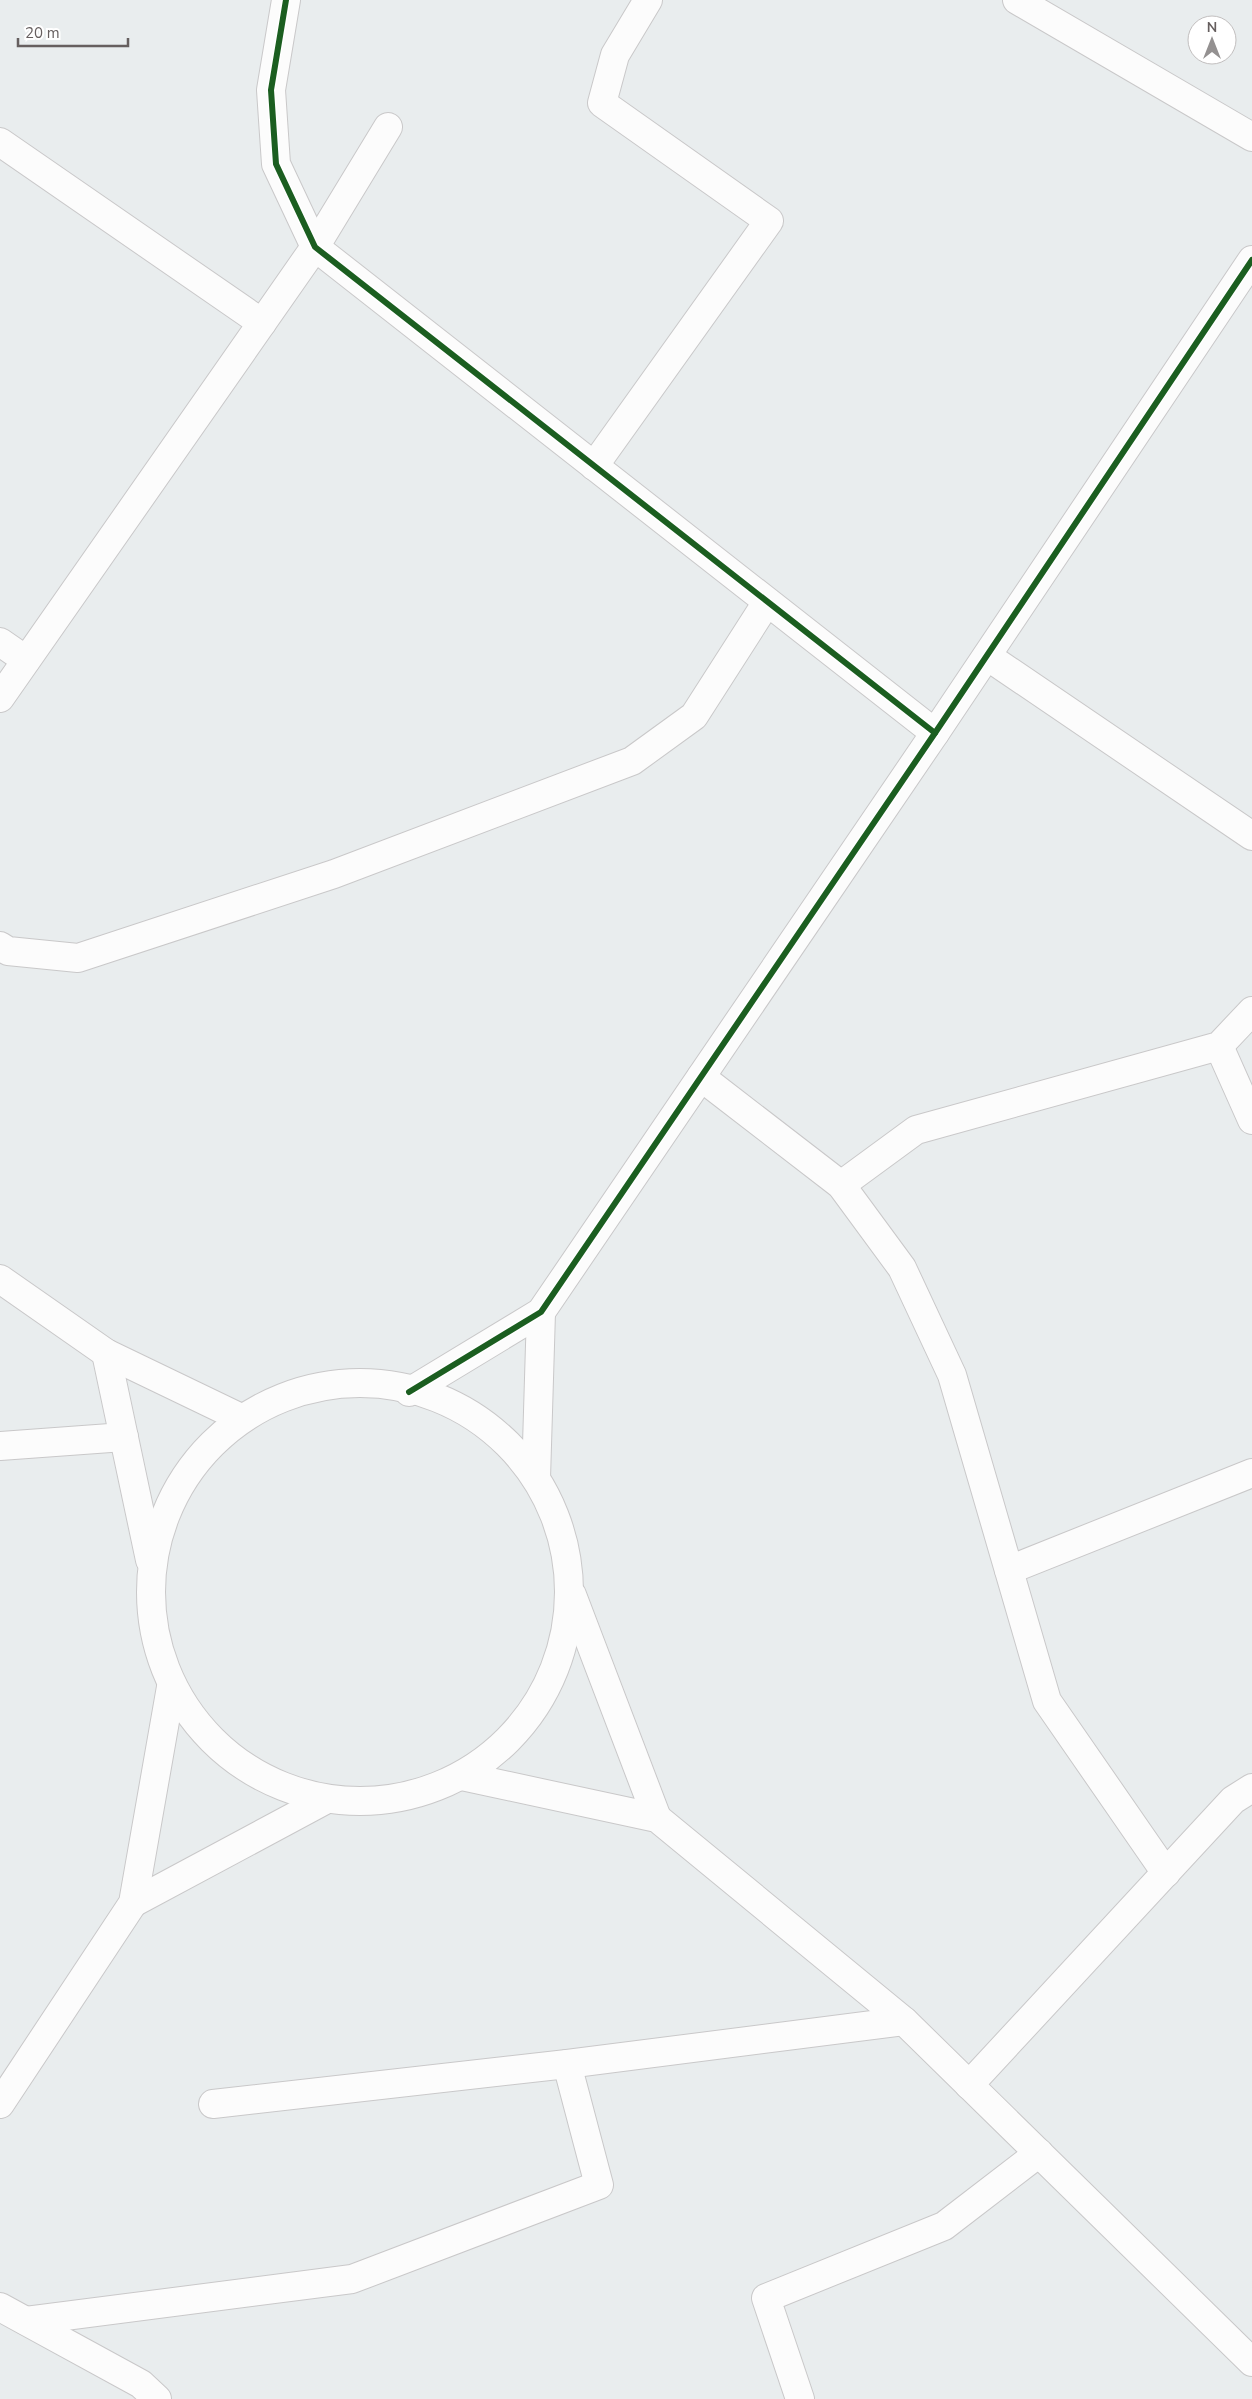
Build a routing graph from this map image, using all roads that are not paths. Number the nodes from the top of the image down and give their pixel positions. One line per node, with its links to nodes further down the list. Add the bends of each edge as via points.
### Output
1 (286, 0): 7 (street, via 271,90 276,164)
2 (648, 0): 10 (street, via 614,56 602,102 769,221)
3 (1017, 0): 5 (street)
4 (388, 127): 7 (street)
5 (1252, 137)
6 (0, 142): 9 (street)
7 (315, 247): 9 (street); 10 (street)
8 (1252, 260): 13 (street)
9 (262, 323): 14 (street)
10 (594, 466): 11 (street)
11 (766, 602): 16 (street); 18 (street, via 694,716 632,761 334,874 78,958 8,951)
12 (0, 642): 14 (street)
13 (987, 656): 16 (street); 17 (street)
14 (26, 660): 15 (street)
15 (0, 698)
16 (935, 733): 21 (street)
17 (1252, 836)
18 (0, 946)
19 (1252, 1011): 20 (street)
20 (1219, 1046): 22 (street); 23 (street, via 916,1130)
21 (701, 1077): 23 (street); 25 (street)
22 (1252, 1120)
23 (841, 1185): 34 (street, via 902,1268 952,1375)
24 (0, 1279): 26 (street)
25 (541, 1312): 27 (street); 32 (street)
26 (106, 1353): 28 (street); 29 (street)
27 (408, 1392): 28 (street, via 380,1382 307,1388); 32 (street, via 478,1417 530,1466)
28 (241, 1418): 33 (street, via 175,1488)
29 (124, 1437): 30 (street); 33 (street)
30 (0, 1446)
31 (1252, 1473): 34 (street)
32 (536, 1478): 35 (street, via 562,1530)
33 (150, 1560): 36 (street, via 150,1614)
34 (1009, 1570): 41 (street, via 1047,1701)
35 (572, 1595): 37 (street, via 558,1664 518,1731); 40 (street)
36 (171, 1687): 39 (street, via 217,1747 258,1776); 42 (street)
37 (462, 1776): 39 (street, via 401,1798); 40 (street)
38 (1252, 1788): 41 (street, via 1233,1800)
39 (328, 1799): 42 (street)
40 (657, 1818): 43 (street)
41 (1166, 1873): 45 (street)
42 (133, 1903): 46 (street)
43 (904, 2021): 44 (street); 45 (street)
44 (567, 2064): 47 (street); 50 (street, via 599,2185 352,2279)
45 (969, 2085): 48 (street)
46 (0, 2104)
47 (213, 2104)
48 (1039, 2153): 51 (street); 53 (street, via 944,2226 766,2298)
49 (0, 2307): 50 (street)
50 (26, 2321): 52 (street, via 141,2384)
51 (1252, 2362)
52 (157, 2399)
53 (800, 2399)

